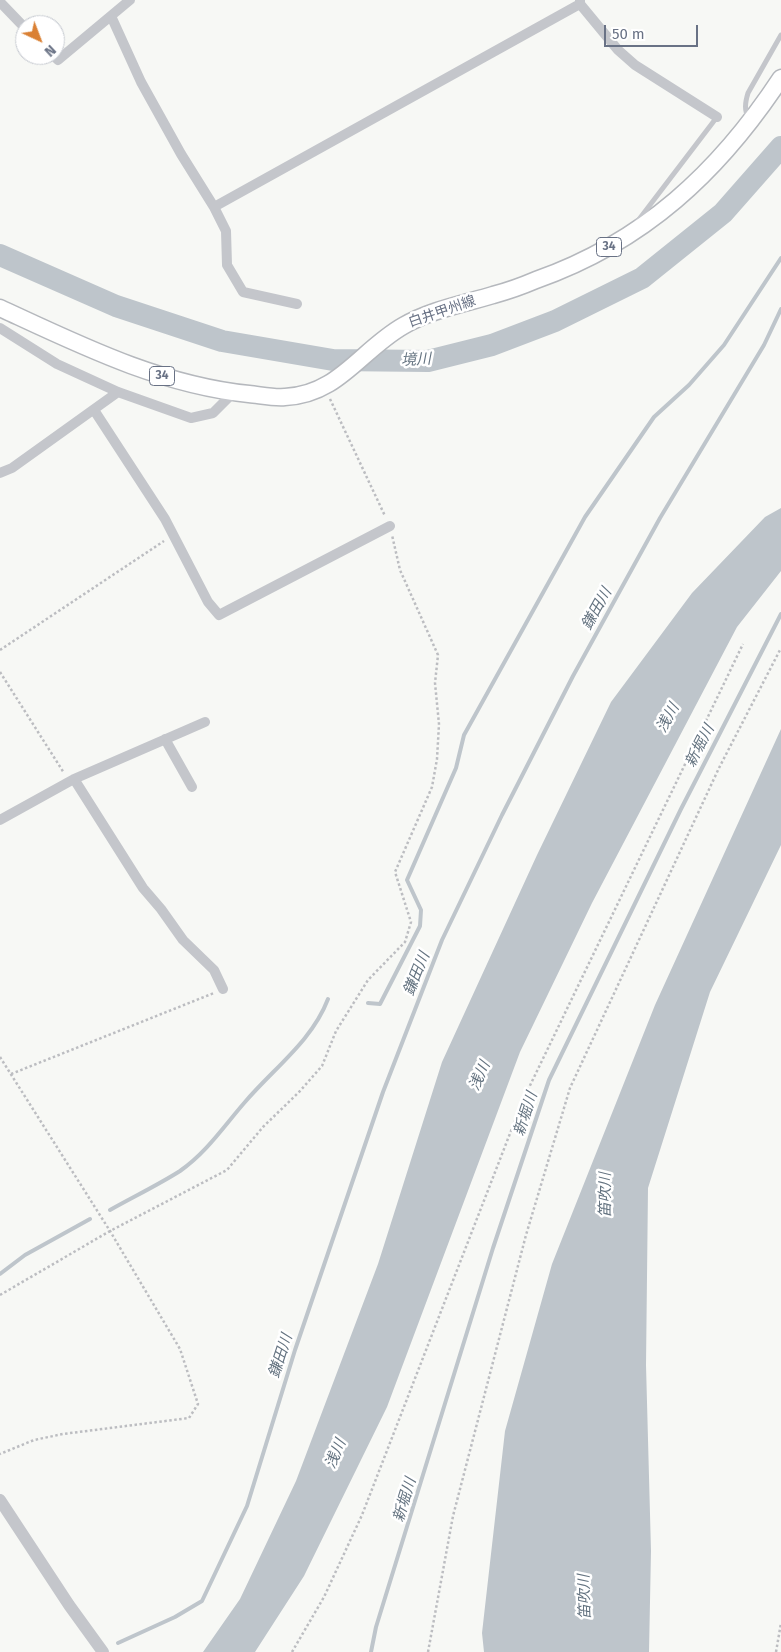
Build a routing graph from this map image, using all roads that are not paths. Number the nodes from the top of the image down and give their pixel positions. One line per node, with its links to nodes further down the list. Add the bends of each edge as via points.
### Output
1 (130, 0): 4 (street)
2 (0, 2): 5 (street)
3 (580, 2): 9 (street, via 618,50 635,65); 11 (street)
4 (111, 16): 7 (street); 11 (street, via 141,82)
5 (15, 18)
6 (781, 35): 10 (lane, via 748,93 746,113)
7 (65, 54)
8 (781, 78): 10 (main road, 白井甲州線 / 34)
9 (716, 117): 12 (lane)
10 (751, 122): 12 (main road, 白井甲州線 / 34, via 682,196)
11 (214, 207): 13 (street, via 226,231 227,265 243,292)
12 (624, 238): 17 (main road, 白井甲州線 / 34, via 583,262 404,325 327,386 307,394 284,398)
13 (297, 304)
14 (0, 308): 17 (main road, 白井甲州線 / 34, via 107,358 158,375)
15 (0, 328): 16 (street, via 57,364)
16 (118, 392): 17 (street, via 191,418 213,413); 18 (street)
17 (233, 393)
18 (94, 410): 19 (street, via 12,468); 20 (street, via 174,535 208,602 219,615)
19 (0, 473)
20 (390, 526)
21 (205, 722): 22 (street)
22 (165, 739): 23 (street); 24 (street)
23 (74, 779): 25 (street); 26 (street, via 142,888 182,940 214,970)
24 (192, 787)
25 (0, 820)
26 (223, 989)
27 (0, 1500): 28 (street)
28 (103, 1652)

